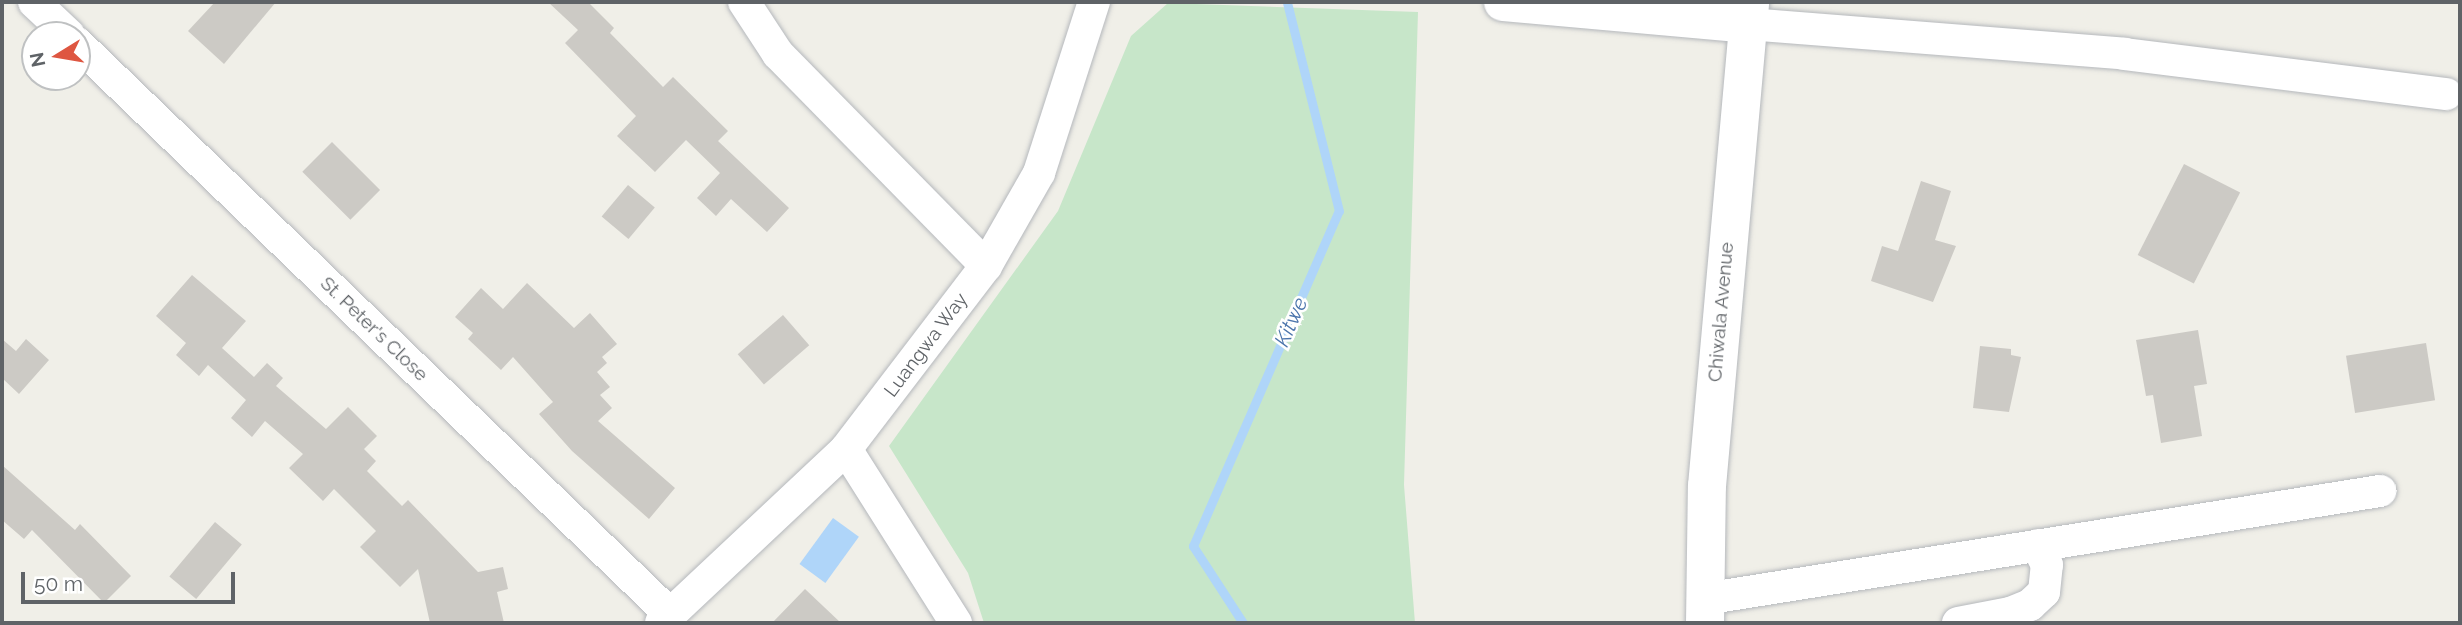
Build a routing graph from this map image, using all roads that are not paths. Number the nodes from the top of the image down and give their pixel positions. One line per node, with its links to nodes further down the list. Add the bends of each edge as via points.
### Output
1 (34, 2): 6 (street)
2 (744, 2): 9 (street, via 778,54)
3 (1094, 2): 9 (street, Luangwa Way, via 1039,173)
4 (1503, 2): 5 (main road)
5 (1749, 13): 8 (street); 13 (main road, Chiwala Avenue, via 1707,486)
6 (54, 21)
7 (91, 57): 14 (street, St. Peter's Close)
8 (2447, 94)
9 (986, 265): 10 (street, Luangwa Way)
10 (846, 449): 14 (street, Luangwa Way); 15 (street)
11 (2380, 491): 12 (street)
12 (2037, 545): 13 (street); 16 (street, via 2047,565 2045,592 2010,613)
13 (1705, 611)
14 (666, 619)
15 (956, 623)
16 (1958, 623)

